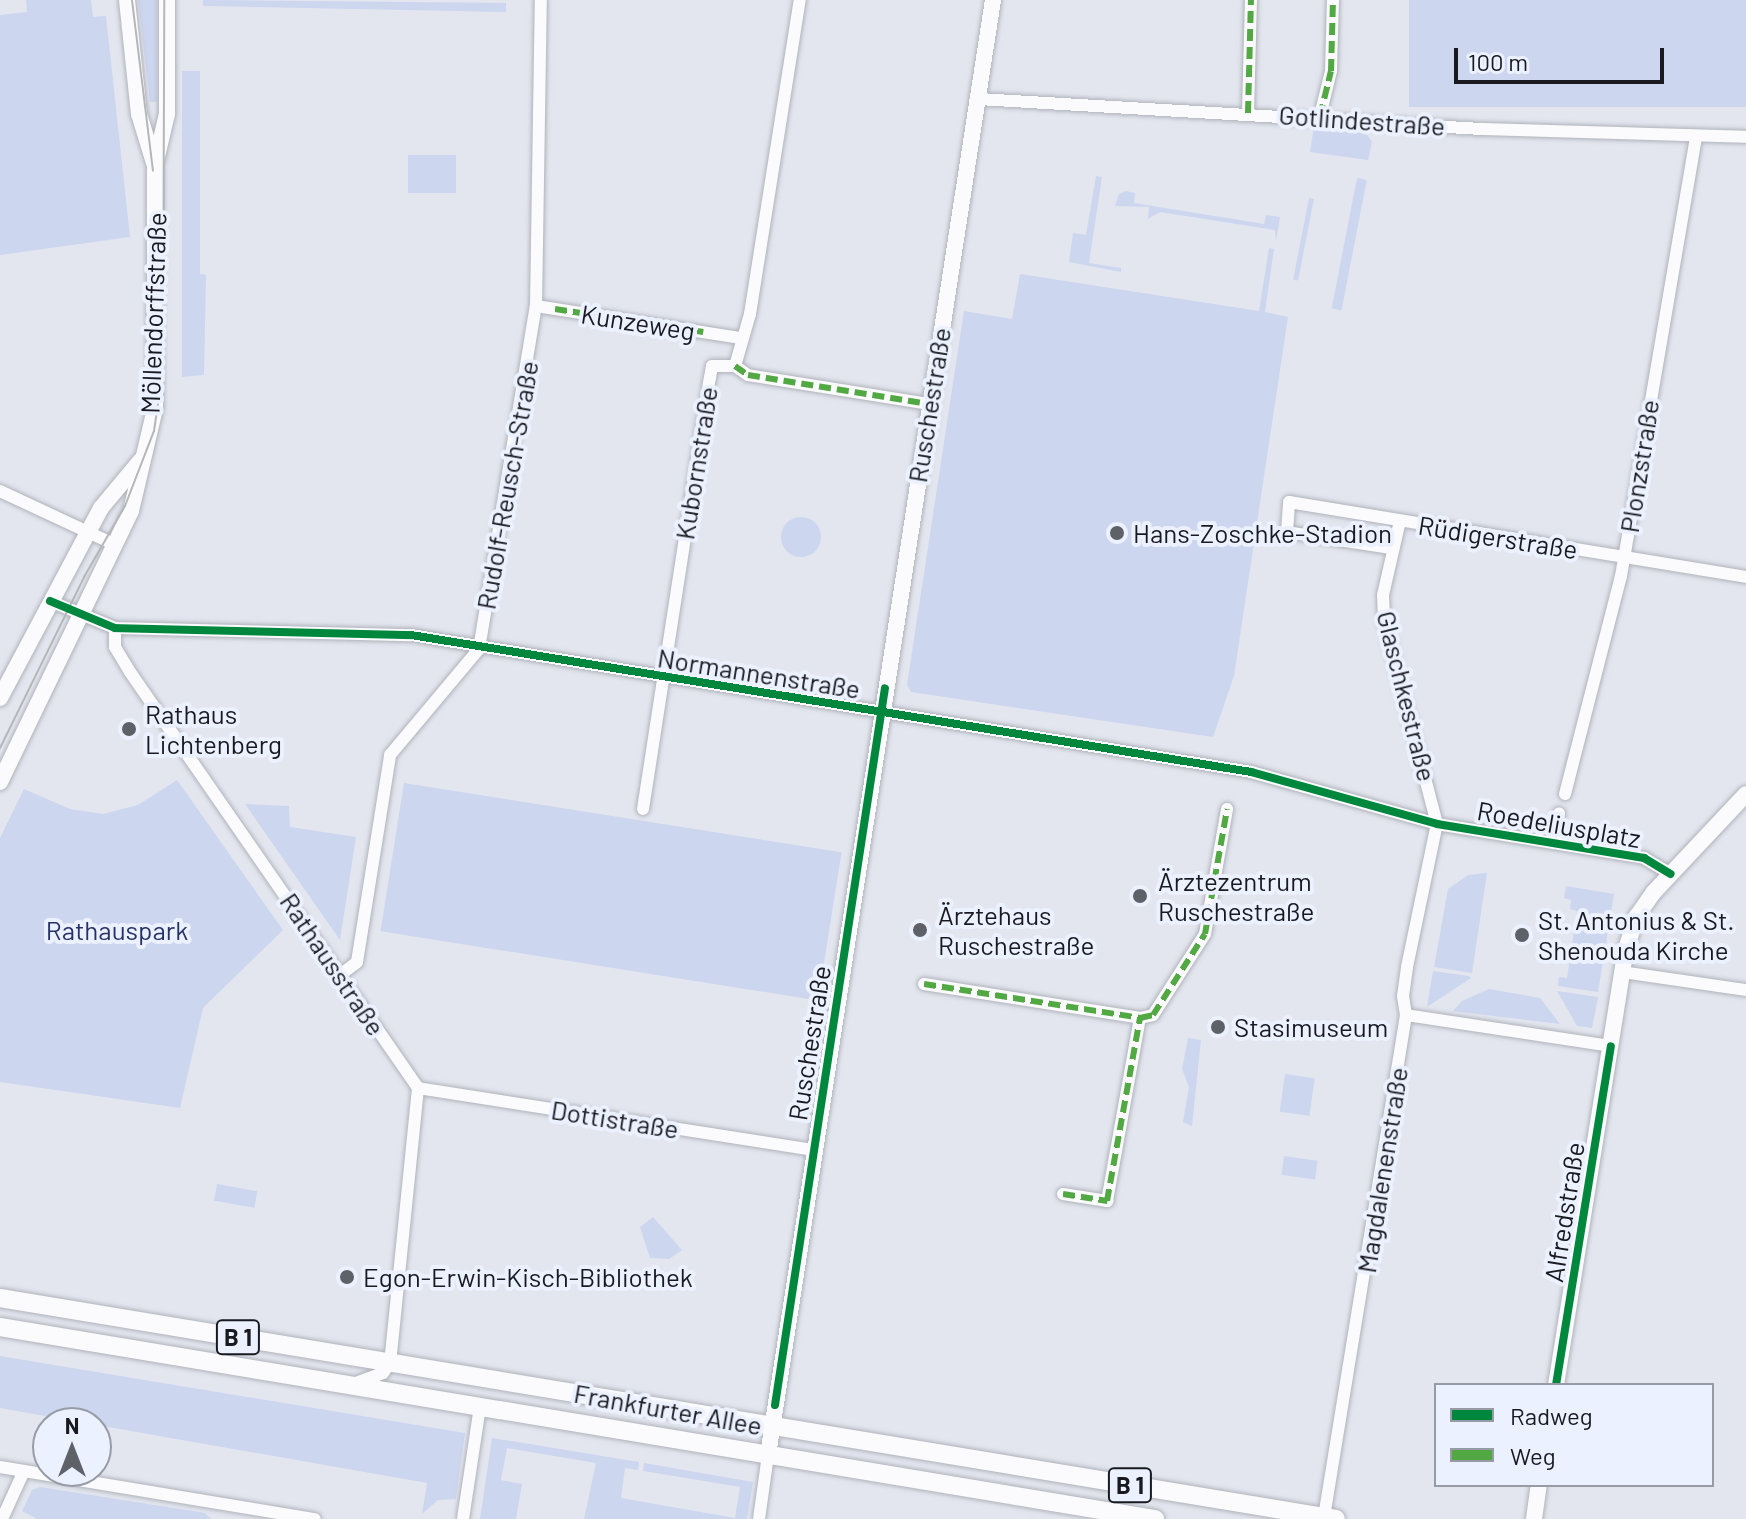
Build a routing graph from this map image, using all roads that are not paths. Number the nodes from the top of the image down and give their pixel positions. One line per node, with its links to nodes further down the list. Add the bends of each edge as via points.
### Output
1 (127, 0): 13 (street, Möllendorffstraße, via 139,114)
2 (167, 0): 13 (street, Möllendorffstraße, via 167,114)
3 (541, 0): 14 (street, Rudolf-Reusch-Straße)
4 (800, 0): 15 (street, Kubornstraße, via 750,314)
5 (993, 0): 8 (street, Ruschestraße)
6 (1251, 0): 9 (street)
7 (1333, 0): 10 (street, via 1331,71)
8 (979, 99): 9 (street, Gotlindestraße); 17 (street, Ruschestraße)
9 (1248, 113): 10 (street, Gotlindestraße)
10 (1320, 116): 11 (street, Gotlindestraße, via 1481,129)
11 (1696, 136): 12 (street, Gotlindestraße); 24 (street, Plonzstraße)
12 (1746, 137)
13 (155, 165): 18 (street, Möllendorffstraße, via 155,395)
14 (536, 306): 15 (street, Kunzeweg); 29 (street, Rudolf-Reusch-Straße)
15 (740, 338): 16 (street, Kubornstraße)
16 (735, 366): 17 (street, via 748,375); 30 (street, Kubornstraße, via 712,366)
17 (929, 404): 32 (street, Ruschestraße)
18 (141, 460): 21 (street, Möllendorffstraße); 22 (street, Möllendorffstraße, via 131,511)
19 (0, 491): 21 (street)
20 (1400, 521): 23 (street, Glaschkestraße); 23 (street, Rüdigerstraße, via 1289,502 1287,532); 24 (street, Rüdigerstraße)
21 (88, 531): 22 (street); 26 (street, Möllendorffstraße)
22 (116, 545): 27 (street, Möllendorffstraße)
23 (1391, 548): 39 (street, Glaschkestraße, via 1384,621)
24 (1624, 557): 25 (street, Rüdigerstraße); 34 (street, Plonzstraße)
25 (1746, 577)
26 (50, 601): 27 (street); 31 (street, Möllendorffstraße)
27 (82, 615): 28 (street); 33 (street, Möllendorffstraße)
28 (115, 628): 29 (street, Normannenstraße, via 411,635); 43 (street, Rathausstraße, via 115,647 130,672)
29 (479, 649): 30 (street, Normannenstraße); 43 (street, via 390,755 357,962)
30 (664, 678): 32 (street, Normannenstraße); 36 (street, Kubornstraße)
31 (0, 698)
32 (881, 712): 39 (street, Normannenstraße, via 1251,772); 50 (street, Ruschestraße)
33 (0, 782)
34 (1565, 794)
35 (1746, 794): 41 (street, Alfredstraße)
36 (643, 809)
37 (1227, 809): 47 (street, via 1201,947 1161,1008)
38 (1559, 813): 40 (street)
39 (1437, 824): 40 (street, Roedeliusplatz); 46 (street, Magdalenenstraße, via 1405,981)
40 (1554, 842): 41 (street, Roedeliusplatz, via 1644,858)
41 (1671, 874): 42 (street, Alfredstraße, via 1637,916)
42 (1622, 972): 45 (street); 48 (street, Alfredstraße)
43 (340, 975): 49 (street, Rathausstraße)
44 (924, 984): 47 (street)
45 (1746, 990)
46 (1406, 1015): 48 (street); 64 (street, Magdalenenstraße)
47 (1140, 1018): 51 (street, via 1107,1201)
48 (1611, 1046): 55 (street, Alfredstraße)
49 (418, 1088): 50 (street, Dottistraße); 54 (street)
50 (813, 1150): 58 (street, Ruschestraße)
51 (1063, 1194)
52 (0, 1298): 54 (main road, Frankfurter Allee / B 1)
53 (0, 1327): 56 (main road, Frankfurter Allee / B 1)
54 (390, 1363): 56 (street, via 383,1373); 58 (main road, Frankfurter Allee / B 1)
55 (1556, 1383)
56 (349, 1385): 57 (main road, Frankfurter Allee / B 1)
57 (480, 1406): 59 (main road, Frankfurter Allee / B 1); 68 (street)
58 (772, 1427): 59 (street, Ruschestraße); 64 (main road, Frankfurter Allee / B 1)
59 (768, 1455): 69 (street); 70 (main road, Frankfurter Allee / B 1)
60 (0, 1467): 61 (street)
61 (24, 1471): 63 (street); 65 (street)
62 (1539, 1487): 71 (street)
63 (230, 1505): 66 (street); 67 (street)
64 (1330, 1518)
65 (2, 1519)
66 (227, 1519)
67 (315, 1519)
68 (463, 1519)
69 (759, 1519)
70 (1155, 1519)
71 (1534, 1519)

